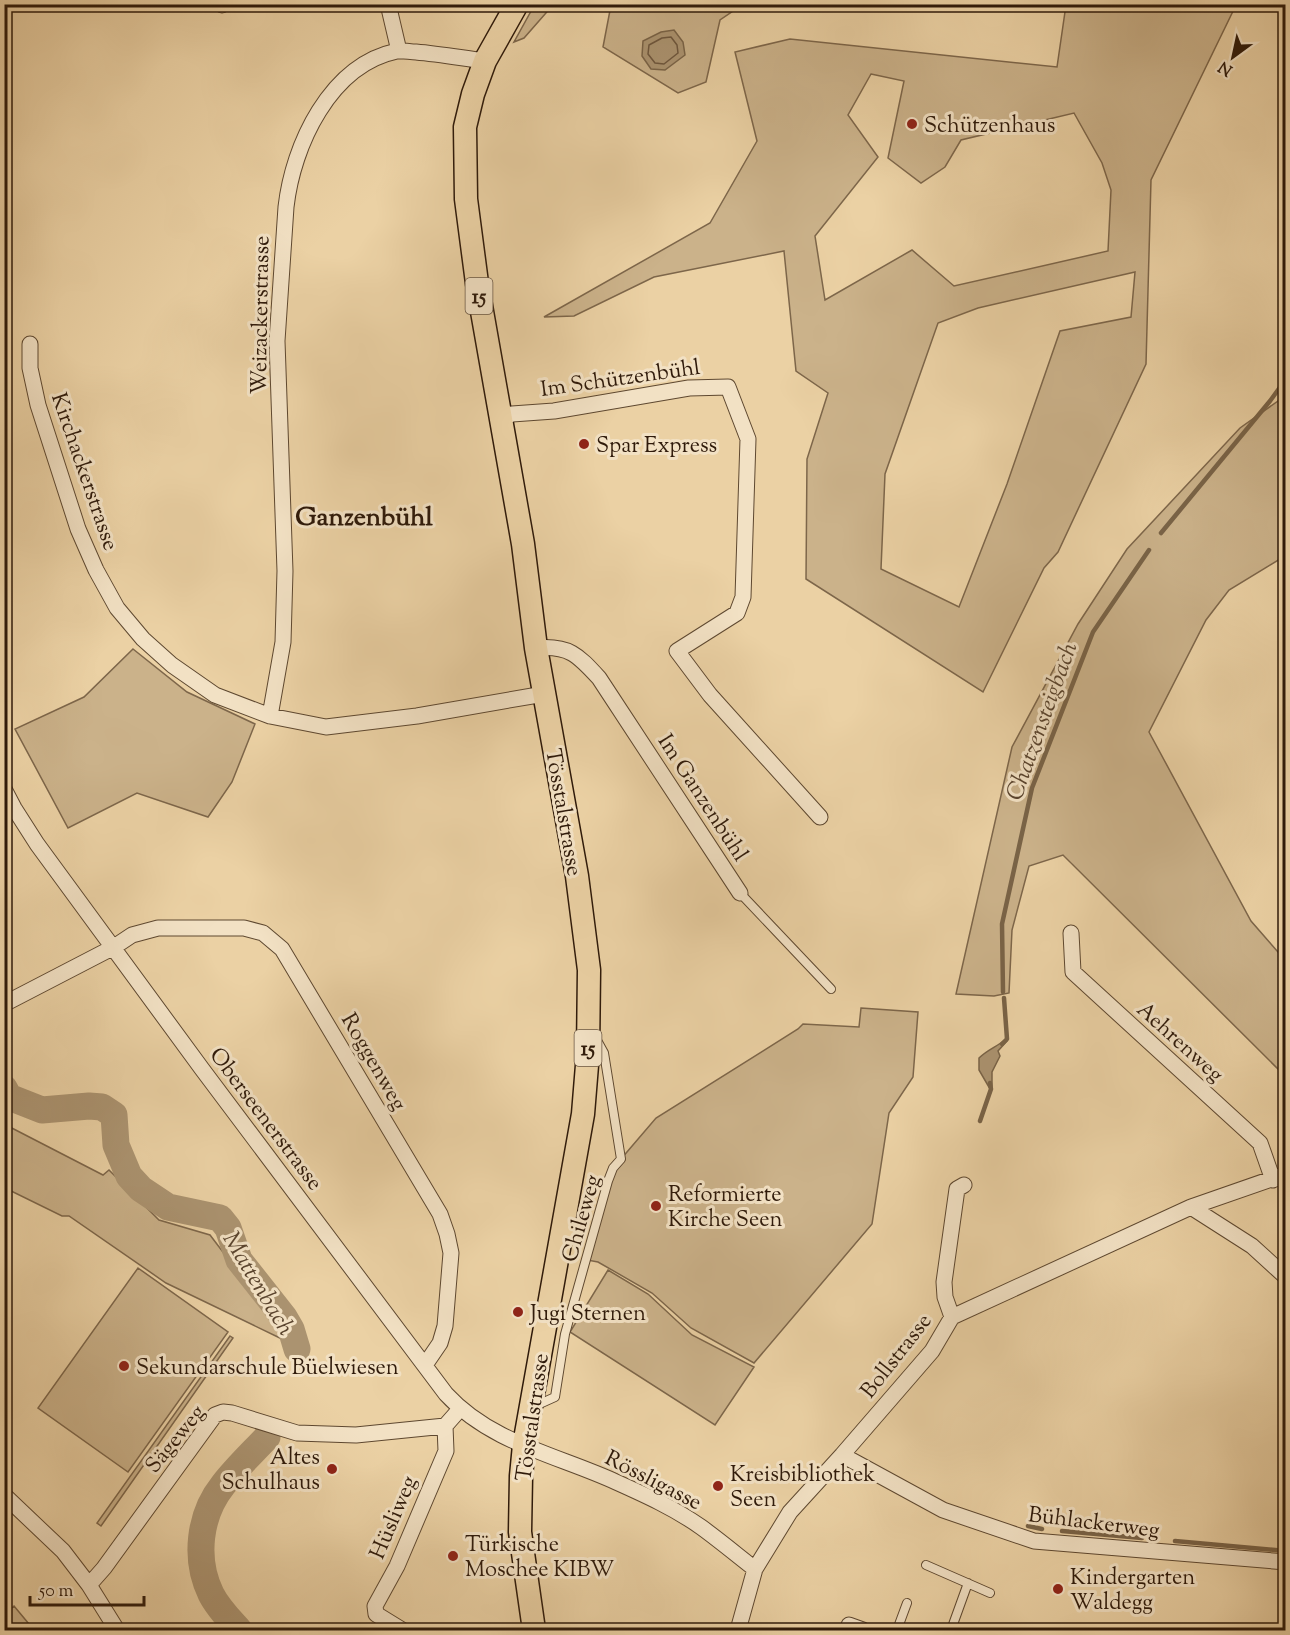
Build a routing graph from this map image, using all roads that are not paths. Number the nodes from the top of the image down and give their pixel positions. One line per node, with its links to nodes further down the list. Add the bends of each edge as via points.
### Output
1 (388, 4): 3 (street)
2 (517, 4): 4 (main road, Tösstalstrasse / 15)
3 (399, 51): 4 (street, Weizackerstrasse); 9 (street, Weizackerstrasse, via 360,66 334,89 303,144 287,194 277,341 284,509 283,642)
4 (485, 61): 6 (main road, Tösstalstrasse / 15, via 465,127 466,199)
5 (30, 344): 9 (street, Kirchackerstrasse, via 30,368 38,405 78,529 117,608 172,665 215,695)
6 (501, 420): 7 (main road, Tösstalstrasse / 15); 11 (street, Im Schützenbühl, via 512,414 554,411 689,388 728,387 748,439 743,597 737,613 677,651 710,695)
7 (536, 648): 8 (main road, Tösstalstrasse / 15); 12 (street, Im Ganzenbühl, via 558,647 580,657 599,678)
8 (544, 694): 9 (street, Kirchackerstrasse, via 326,727); 17 (main road, Tösstalstrasse / 15, via 577,876 589,970)
9 (270, 716)
10 (4, 789): 14 (street, Oberseenerstrasse, via 37,844)
11 (820, 817)
12 (740, 893): 15 (lane, Im Ganzenbühl)
13 (1071, 933): 18 (street, Aehrenweg, via 1073,972 1260,1143)
14 (114, 947): 16 (street, Roggenweg); 23 (street, Oberseenerstrasse); 23 (street, Roggenweg, via 132,935 158,928 244,928 263,933 282,949 440,1214 447,1234 451,1253 445,1326 440,1343)
15 (831, 988)
16 (4, 1004)
17 (589, 1028): 24 (main road, Tösstalstrasse / 15, via 583,1114); 24 (lane, Chileweg, via 604,1053 621,1159 608,1181 566,1334 555,1397)
18 (1279, 1177): 20 (street, Bollstrasse)
19 (964, 1185): 22 (street, via 957,1189 944,1282)
20 (1191, 1207): 21 (street, via 1252,1246); 22 (street, Bollstrasse)
21 (1286, 1277)
22 (952, 1317): 28 (street, Bollstrasse, via 932,1351)
23 (425, 1365): 25 (street, Oberseenerstrasse)
24 (531, 1408): 27 (main road, Tösstalstrasse / 15)
25 (460, 1409): 26 (street); 27 (street, Oberseenerstrasse, via 490,1430)
26 (445, 1426): 34 (street, Sägeweg, via 356,1435 297,1433 232,1413 215,1415); 39 (street, Hüsliweg, via 446,1451 375,1606 376,1614)
27 (524, 1445): 32 (street, Rössligasse, via 665,1505); 40 (main road, Tösstalstrasse / 15, via 520,1532)
28 (843, 1455): 30 (street, Bühlackerweg, via 943,1510 1034,1541); 32 (street, Bollstrasse, via 790,1512)
29 (4, 1495): 34 (street, via 63,1551)
30 (1286, 1562)
31 (926, 1565): 33 (lane)
32 (755, 1569): 41 (street, Bollstrasse)
33 (968, 1583): 35 (lane); 44 (lane)
34 (89, 1584): 38 (street)
35 (990, 1593)
36 (907, 1603): 43 (lane)
37 (849, 1625): 42 (street)
38 (117, 1630)
39 (402, 1630)
40 (534, 1630)
41 (738, 1630)
42 (863, 1630)
43 (897, 1630)
44 (951, 1630)

